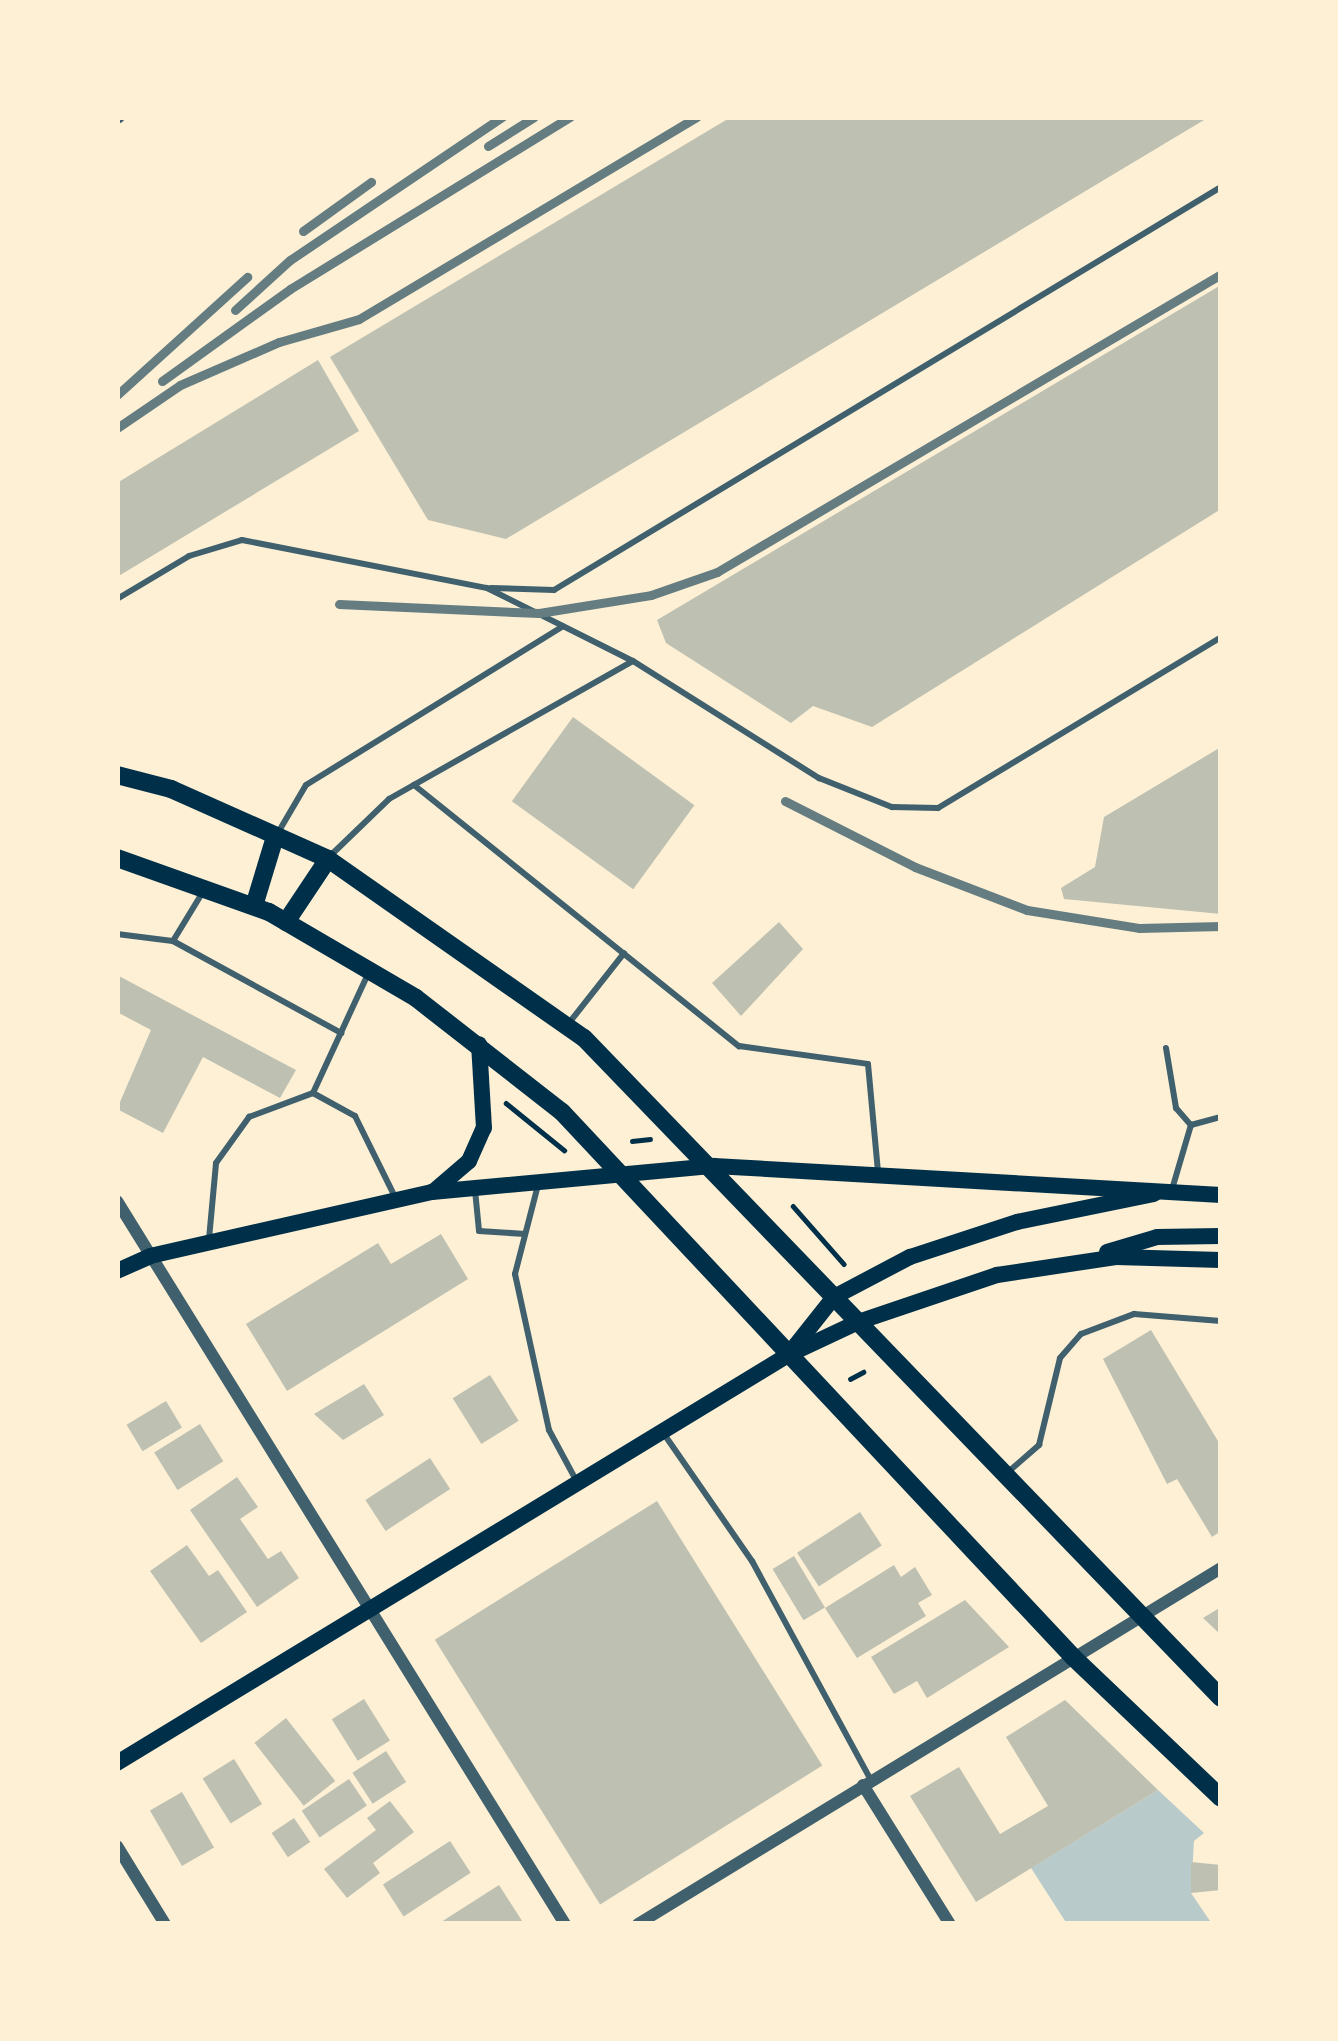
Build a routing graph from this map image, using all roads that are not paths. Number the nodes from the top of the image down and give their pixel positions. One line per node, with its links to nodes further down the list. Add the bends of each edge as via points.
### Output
1 (1221, 187): 2 (lane, via 554,590)
2 (487, 588): 3 (lane, via 242,540 189,556); 4 (lane)
3 (117, 599)
4 (563, 626): 6 (lane); 9 (lane, via 306,785)
5 (1221, 637): 6 (lane, via 938,808 892,807 819,778)
6 (634, 661): 8 (lane)
7 (117, 775): 9 (main road, via 171,789)
8 (414, 785): 11 (lane); 17 (lane)
9 (275, 837): 11 (main road); 13 (main road)
10 (117, 858): 12 (main road)
11 (328, 859): 14 (main road); 19 (main road)
12 (206, 887): 13 (main road); 16 (lane)
13 (254, 906): 14 (main road)
14 (286, 922): 18 (main road)
15 (117, 934): 16 (lane)
16 (173, 941): 20 (lane)
17 (625, 952): 19 (lane); 27 (lane, via 739,1046 868,1064)
18 (370, 971): 20 (lane); 21 (main road)
19 (567, 1025): 26 (main road)
20 (341, 1033): 23 (lane)
21 (479, 1044): 28 (main road, via 562,1112); 32 (main road, via 484,1128 469,1161)
22 (1166, 1048): 25 (lane, via 1176,1108)
23 (313, 1094): 34 (lane, via 356,1116); 38 (lane, via 249,1117 216,1163)
24 (1221, 1117): 25 (lane)
25 (1191, 1125): 31 (lane)
26 (714, 1166): 27 (main road); 28 (main road); 43 (main road)
27 (878, 1174): 31 (main road)
28 (622, 1176): 29 (main road); 46 (main road)
29 (539, 1180): 30 (main road); 36 (lane)
30 (475, 1186): 32 (main road); 36 (lane, via 479,1231)
31 (1173, 1190): 33 (main road); 43 (main road, via 953,1240)
32 (431, 1192): 34 (main road)
33 (1221, 1196)
34 (397, 1200): 38 (main road)
35 (117, 1201): 39 (street)
36 (525, 1234): 49 (lane, via 515,1274 549,1430)
37 (1221, 1236): 41 (main road, via 1157,1238)
38 (209, 1243): 39 (main road)
39 (150, 1256): 42 (main road); 51 (street)
40 (1221, 1260): 41 (main road)
41 (1066, 1265): 45 (main road, via 997,1275)
42 (117, 1271)
43 (834, 1297): 45 (main road); 46 (main road)
44 (1221, 1321): 48 (lane, via 1134,1314 1081,1334 1060,1358 1039,1444)
45 (858, 1322): 46 (main road); 48 (main road)
46 (788, 1355): 47 (main road); 53 (main road)
47 (663, 1433): 49 (main road); 56 (lane, via 752,1562)
48 (1004, 1476): 52 (main road)
49 (579, 1486): 51 (main road)
50 (1221, 1568): 52 (street)
51 (374, 1612): 55 (main road); 60 (street)
52 (1138, 1618): 53 (street); 54 (main road)
53 (1073, 1658): 56 (street); 57 (main road)
54 (1221, 1698)
55 (117, 1763)
56 (867, 1783): 61 (street); 62 (street)
57 (1221, 1798)
58 (117, 1846): 59 (street)
59 (165, 1924)
60 (565, 1924)
61 (638, 1924)
62 (950, 1924)

